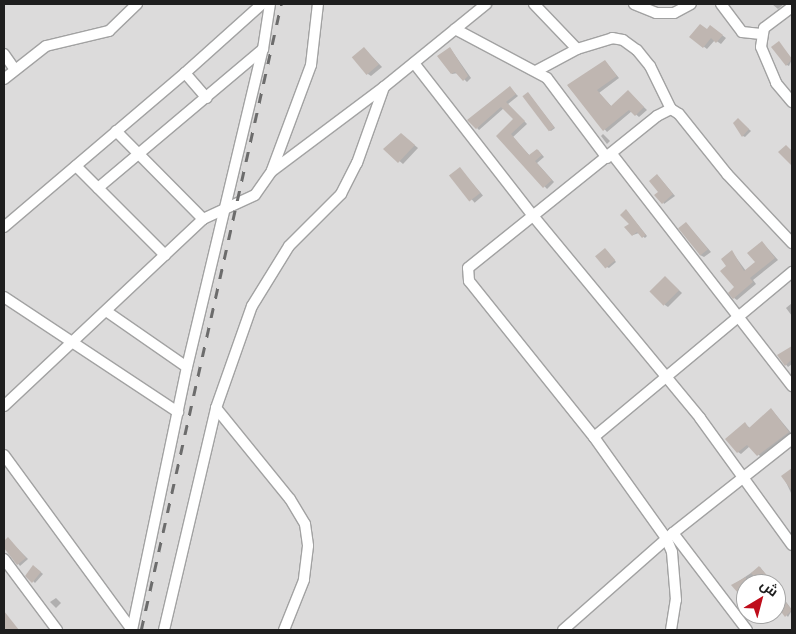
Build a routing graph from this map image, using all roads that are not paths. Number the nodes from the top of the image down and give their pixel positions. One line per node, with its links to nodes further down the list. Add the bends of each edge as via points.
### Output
1 (138, 4): 17 (street, via 109,31 46,46)
2 (262, 4): 19 (street)
3 (270, 4): 13 (street)
4 (318, 4): 29 (street, via 311,65)
5 (486, 4): 11 (street)
6 (534, 4): 14 (street)
7 (634, 4): 8 (street, via 656,13 674,13)
8 (691, 4)
9 (721, 4): 12 (street, via 742,32)
10 (792, 7): 12 (street, via 764,28)
11 (455, 29): 16 (street); 18 (street)
12 (761, 34): 23 (street, via 764,61)
13 (262, 49): 22 (street); 31 (street)
14 (577, 49): 18 (street); 24 (street, via 612,38 622,40 637,50 650,66)
15 (4, 54): 17 (street)
16 (414, 63): 21 (street); 32 (street)
17 (15, 70): 20 (street)
18 (536, 70): 27 (street)
19 (185, 73): 22 (street); 25 (street)
20 (4, 80)
21 (384, 87): 29 (street); 46 (street, via 357,163 341,194 289,246 252,306)
22 (208, 98): 26 (street)
23 (792, 102)
24 (671, 109): 27 (street, via 657,116); 35 (street, via 679,114 727,174)
25 (116, 131): 26 (street); 28 (street)
26 (139, 155): 30 (street); 33 (street)
27 (610, 156): 32 (street); 40 (street)
28 (76, 166): 30 (street); 34 (street)
29 (272, 171): 31 (street, via 255,194)
30 (98, 188): 36 (street)
31 (224, 210): 33 (street); 42 (street)
32 (534, 217): 43 (street); 48 (street, via 468,268 467,274)
33 (203, 220): 36 (street)
34 (4, 227)
35 (792, 243)
36 (165, 255): 39 (street)
37 (792, 272): 40 (street)
38 (4, 297): 41 (street)
39 (106, 311): 41 (street); 42 (street)
40 (738, 318): 43 (street); 44 (street)
41 (71, 344): 45 (street); 47 (street)
42 (187, 368): 47 (street)
43 (665, 378): 48 (street); 51 (street, via 700,418)
44 (792, 386)
45 (4, 406)
46 (216, 408): 57 (street); 58 (street, via 290,499 305,524 308,546 304,580)
47 (178, 412): 56 (street)
48 (594, 437): 52 (street)
49 (792, 439): 51 (street)
50 (4, 455): 56 (street)
51 (742, 477): 52 (street); 53 (street)
52 (670, 535): 59 (street); 60 (street, via 676,600); 61 (street)
53 (792, 545)
54 (4, 559): 55 (street)
55 (57, 630)
56 (132, 630)
57 (164, 630)
58 (284, 630)
59 (562, 630)
60 (671, 630)
61 (747, 630)

